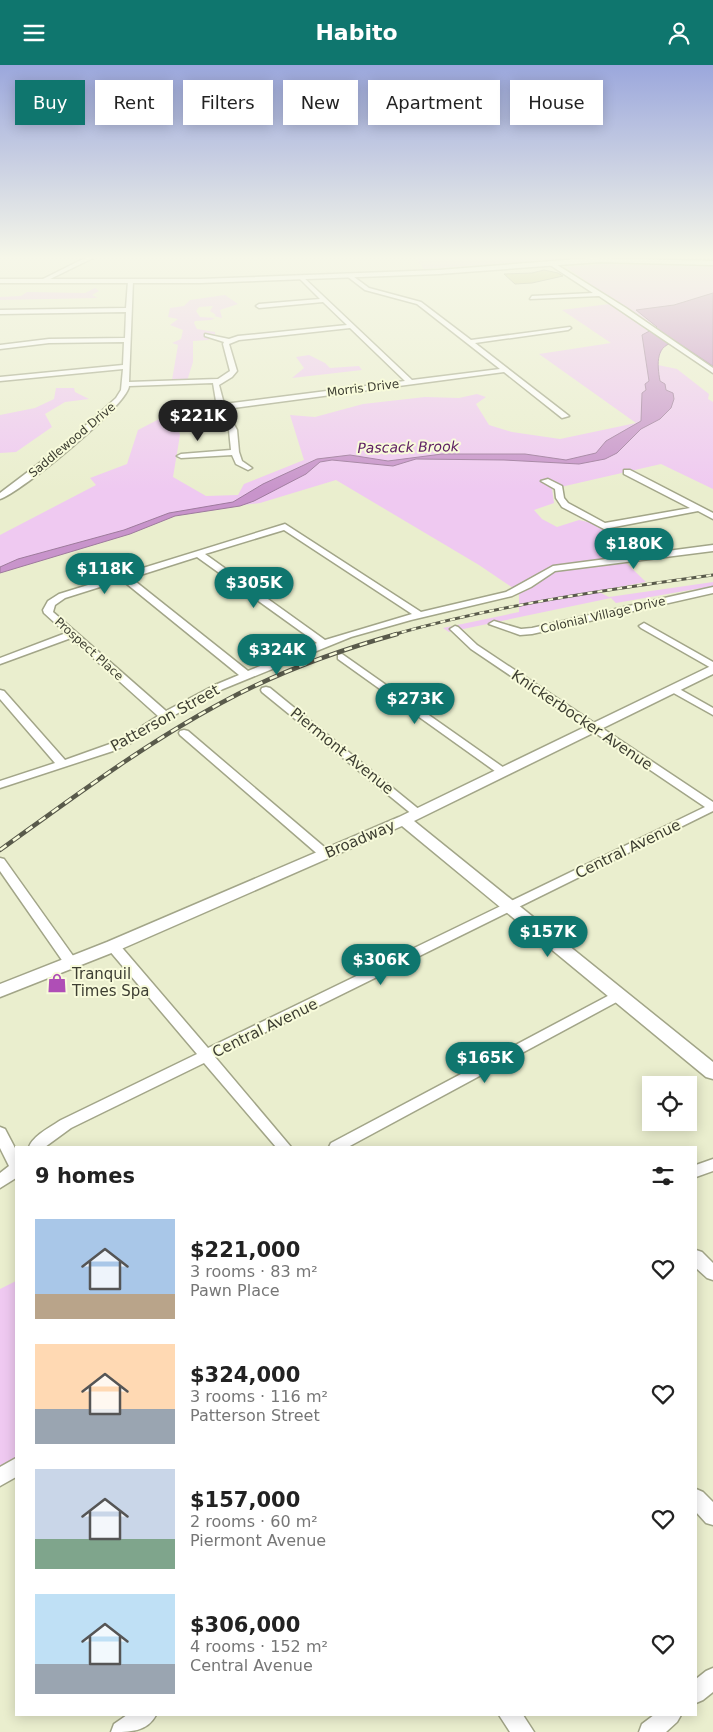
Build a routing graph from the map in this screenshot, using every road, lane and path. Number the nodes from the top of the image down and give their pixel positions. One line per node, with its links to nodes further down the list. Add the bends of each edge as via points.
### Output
1 (128, 336): 8 (street, Saddlewood Drive)
2 (210, 336): 9 (street)
3 (259, 336): 9 (street)
4 (362, 336): 17 (street)
5 (461, 336): 10 (street)
6 (513, 336): 10 (street)
7 (662, 336): 14 (street)
8 (128, 340): 11 (street, via 49,341); 12 (street, Saddlewood Drive)
9 (229, 341): 16 (street, via 226,344 234,371)
10 (469, 342): 13 (street)
11 (0, 347)
12 (126, 367): 15 (street); 18 (street, Saddlewood Drive)
13 (506, 370): 17 (street, Morris Drive); 20 (street)
14 (713, 371)
15 (0, 379)
16 (218, 381): 18 (street); 19 (street, via 215,385)
17 (410, 383): 19 (street, Morris Drive)
18 (125, 384): 26 (street, Saddlewood Drive, via 124,395 114,406)
19 (220, 407): 21 (street, via 233,430)
20 (565, 416)
21 (235, 452): 22 (street); 23 (street, via 239,462)
22 (181, 456)
23 (248, 468)
24 (627, 472): 27 (street)
25 (545, 481): 27 (street, via 559,488 561,501 568,507 604,526)
26 (0, 497)
27 (697, 509): 28 (street)
28 (712, 515)
29 (713, 548): 33 (street, Patterson Street, via 552,569 510,594)
30 (199, 554): 31 (street, Prospect Place); 33 (street, Prospect Place, via 285,527); 38 (street)
31 (124, 577): 37 (street, Prospect Place, via 62,596 51,603 49,613); 42 (street)
32 (713, 590): 34 (street, Colonial Village Drive, via 532,631 520,632)
33 (419, 615): 38 (street, Patterson Street)
34 (494, 624)
35 (644, 626): 41 (street)
36 (455, 629): 48 (street, Knickerbocker Avenue, via 474,647)
37 (73, 635): 40 (street); 47 (street, Prospect Place)
38 (324, 644): 42 (street, Patterson Street)
39 (342, 657): 51 (street)
40 (0, 661)
41 (713, 667): 43 (street, Broadway)
42 (246, 675): 47 (street, Patterson Street)
43 (674, 689): 46 (street); 48 (street, Broadway)
44 (266, 690): 54 (street, Piermont Avenue)
45 (0, 693): 50 (street)
46 (713, 712)
47 (165, 716): 50 (street, Patterson Street, via 125,742)
48 (594, 729): 51 (street, Broadway); 53 (street, Knickerbocker Avenue)
49 (184, 733): 55 (street)
50 (62, 765): 52 (street, Patterson Street)
51 (503, 772): 54 (street, Broadway)
52 (0, 785)
53 (713, 807): 57 (street, Central Avenue)
54 (411, 816): 55 (street, Broadway); 57 (street, Piermont Avenue)
55 (325, 854): 58 (street, Broadway)
56 (0, 862): 59 (street)
57 (510, 907): 61 (street, Piermont Avenue); 62 (street, Central Avenue)
58 (113, 946): 59 (street, Broadway); 62 (street)
59 (71, 963): 60 (street, Broadway)
60 (0, 991)
61 (619, 995): 63 (street, Piermont Avenue); 67 (street)
62 (206, 1057): 65 (street, Central Avenue, via 66,1124); 66 (street)
63 (713, 1072)
64 (0, 1133): 68 (street)
65 (37, 1146)
66 (283, 1146)
67 (338, 1146)
68 (15, 1163)
69 (713, 1165): 71 (street)
70 (15, 1170): 72 (street)
71 (697, 1171)
72 (0, 1182)
73 (697, 1258): 74 (street)
74 (713, 1273)
75 (15, 1468): 76 (street)
76 (0, 1477)
77 (697, 1499): 78 (street)
78 (713, 1516)
79 (713, 1678): 80 (street)
80 (697, 1692)
81 (144, 1716): 84 (street)
82 (511, 1716): 85 (street)
83 (669, 1716): 86 (street)
84 (122, 1732)
85 (523, 1732)
86 (650, 1732)

